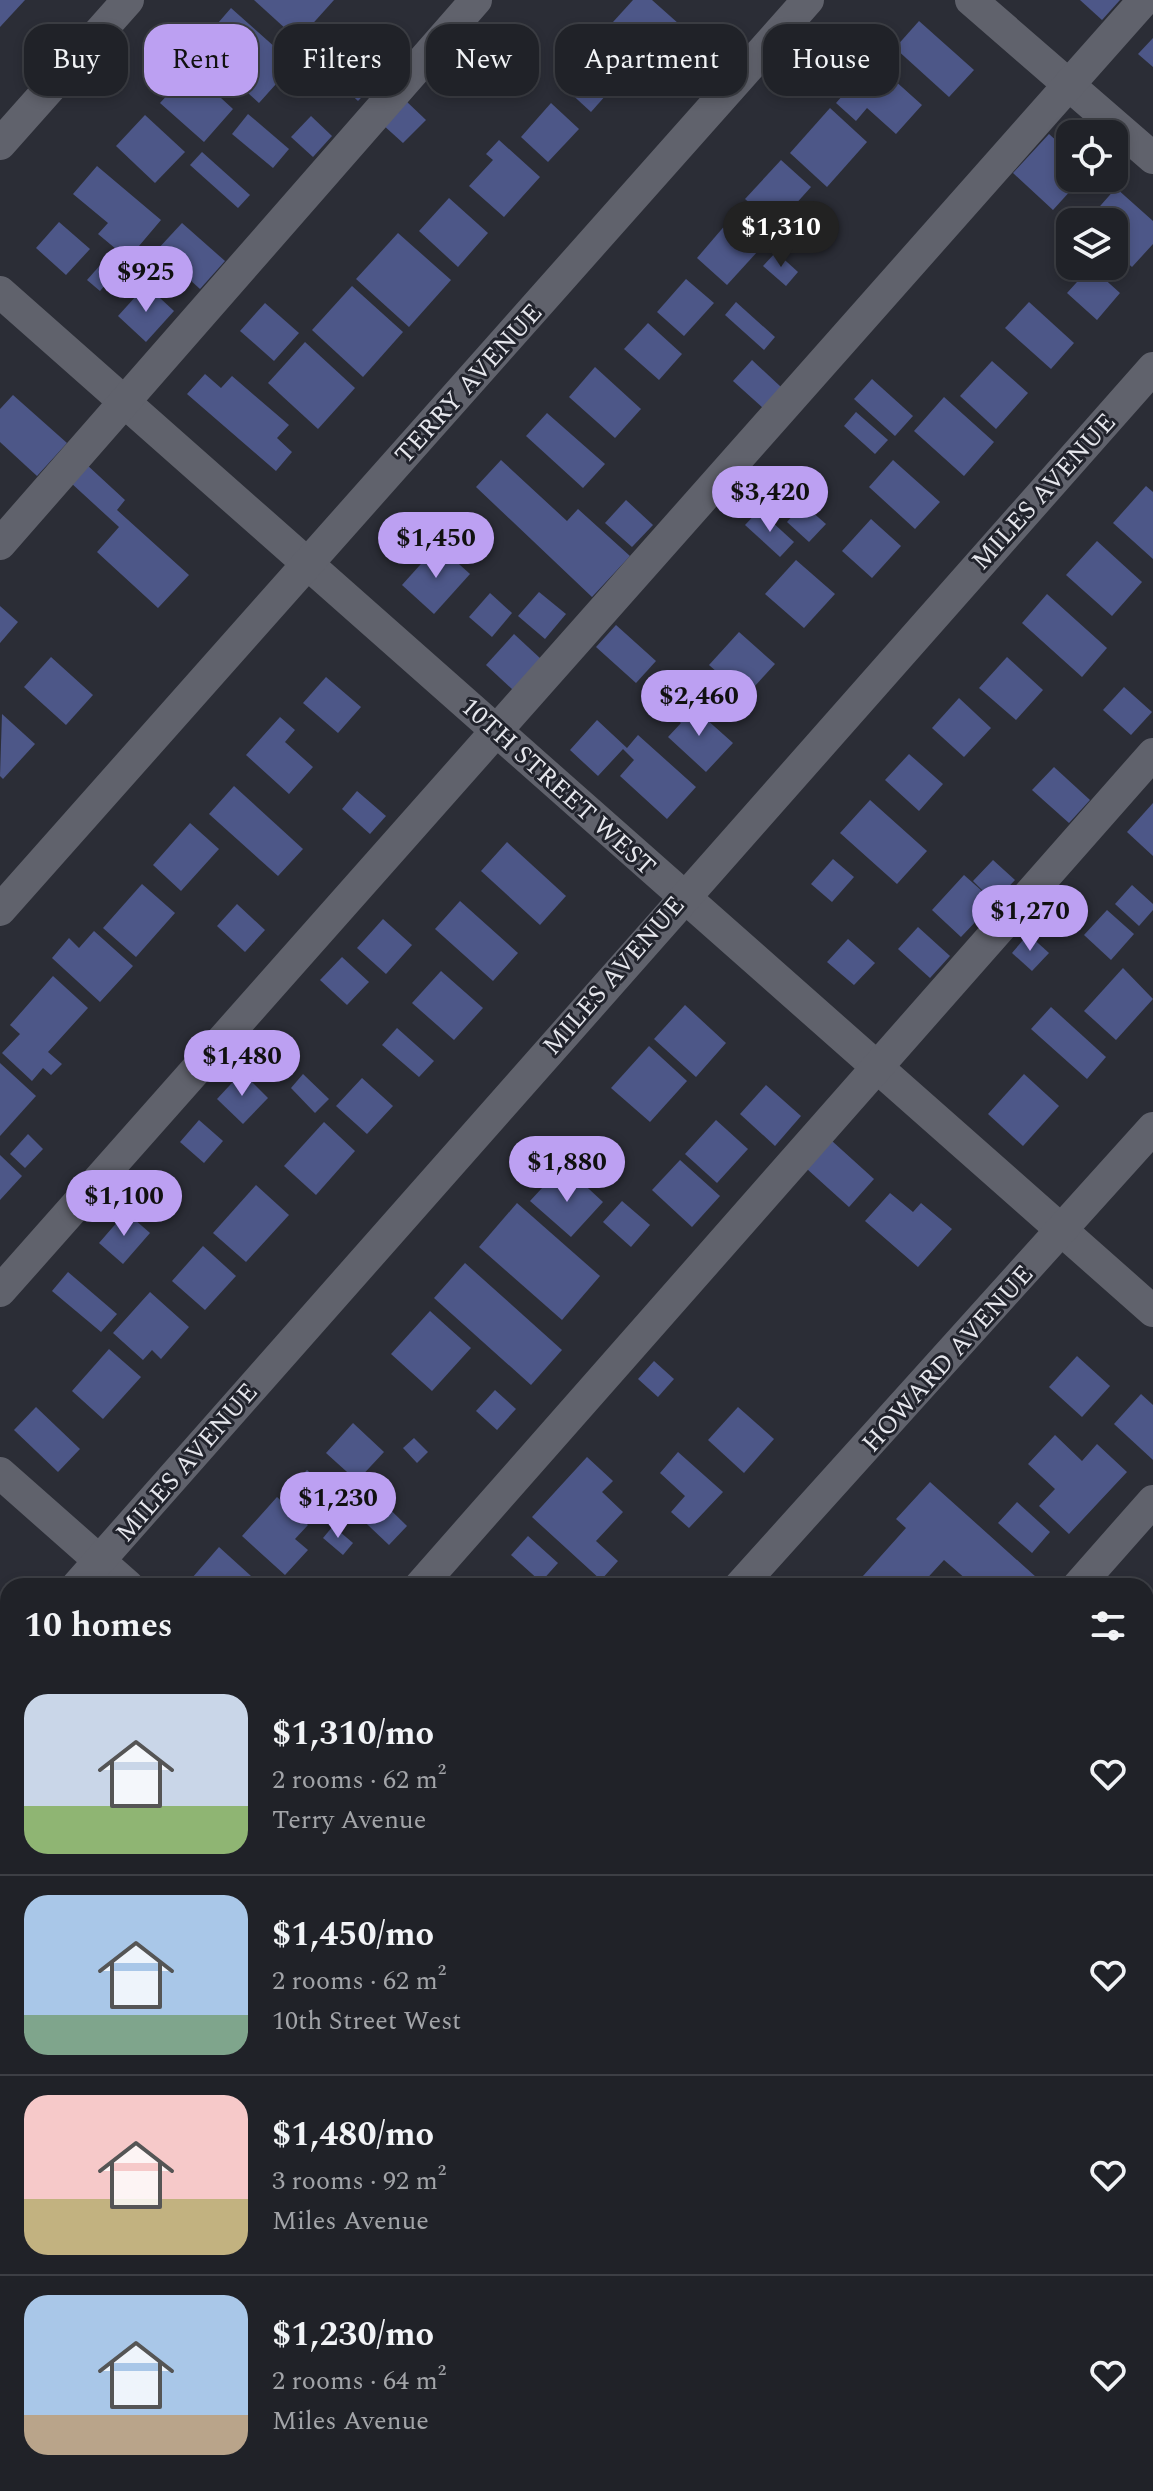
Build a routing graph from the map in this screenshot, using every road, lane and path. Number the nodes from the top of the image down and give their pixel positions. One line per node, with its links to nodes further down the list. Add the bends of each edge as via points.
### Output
1 (128, 0): 7 (street)
2 (476, 0): 11 (street)
3 (808, 0): 13 (street, TERRY AVENUE)
4 (971, 0): 6 (street)
5 (1144, 0): 6 (street)
6 (1070, 83): 8 (street); 14 (street)
7 (0, 144)
8 (1153, 158)
9 (0, 292): 11 (street, 10TH STREET WEST)
10 (1153, 368): 16 (street, MILES AVENUE)
11 (125, 403): 12 (street); 13 (street, 10TH STREET WEST)
12 (0, 544)
13 (307, 563): 14 (street, 10TH STREET WEST); 17 (street, TERRY AVENUE)
14 (498, 732): 16 (street, 10TH STREET WEST); 21 (street)
15 (1153, 754): 18 (street)
16 (683, 896): 18 (street, 10TH STREET WEST); 25 (street, MILES AVENUE)
17 (0, 910)
18 (876, 1066): 20 (street, 10TH STREET WEST); 28 (street)
19 (1153, 1128): 20 (street, HOWARD AVENUE)
20 (1062, 1230): 22 (street, 10TH STREET WEST); 29 (street, HOWARD AVENUE)
21 (0, 1291)
22 (1153, 1311)
23 (0, 1473): 25 (street)
24 (1153, 1501): 30 (street)
25 (99, 1561): 26 (street, MILES AVENUE); 27 (street)
26 (84, 1578)
27 (119, 1578)
28 (427, 1578)
29 (747, 1578)
30 (1085, 1578)

